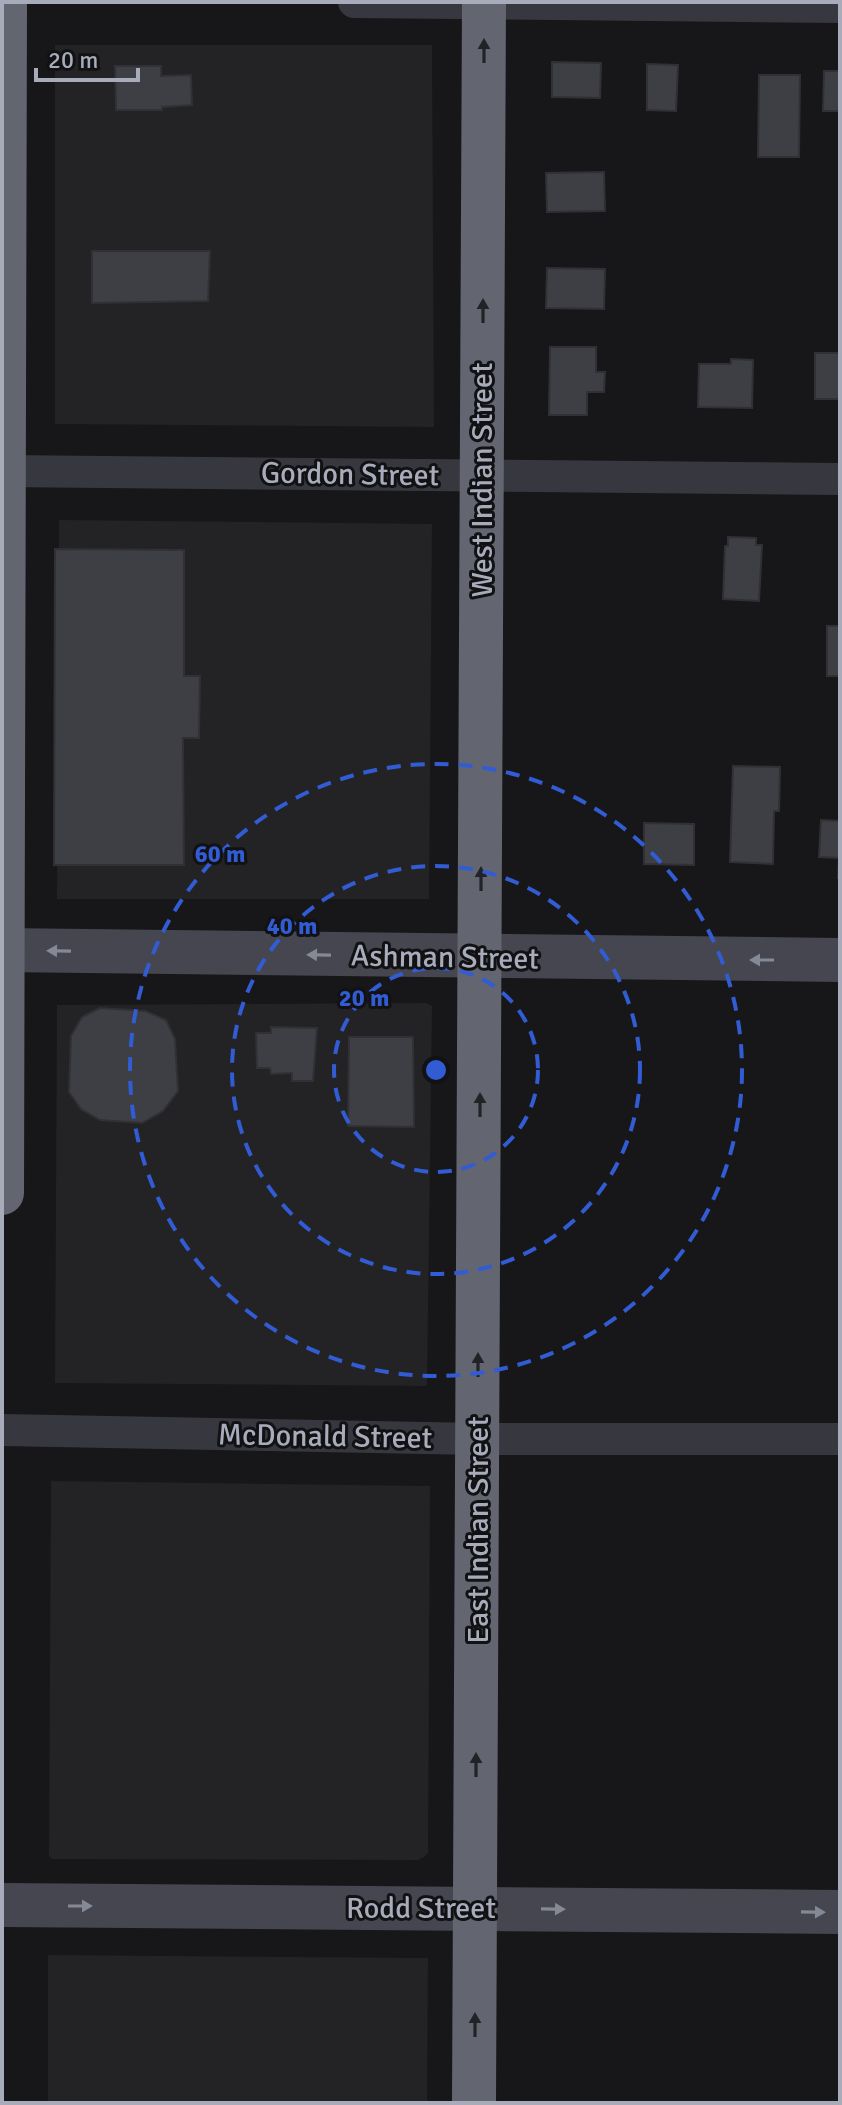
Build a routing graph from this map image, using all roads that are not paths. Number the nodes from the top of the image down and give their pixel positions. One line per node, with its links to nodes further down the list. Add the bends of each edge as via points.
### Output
1 (5, 2): 5 (highway)
2 (354, 2): 3 (street)
3 (484, 2): 4 (street); 6 (highway, West Indian Street, one-way to 3)
4 (840, 7)
5 (4, 471): 6 (street, Gordon Street); 8 (highway)
6 (483, 475): 7 (street, Gordon Street); 9 (highway, West Indian Street, one-way to 6)
7 (840, 479)
8 (3, 950): 9 (street, Ashman Street, one-way to 8); 11 (highway)
9 (481, 957): 10 (street, Ashman Street, one-way to 9); 13 (highway, East Indian Street, one-way to 9)
10 (840, 960)
11 (2, 1193)
12 (2, 1430): 13 (street, McDonald Street)
13 (478, 1439): 14 (street, McDonald Street); 16 (highway, East Indian Street, one-way to 13)
14 (840, 1439)
15 (2, 1905): 16 (street, Rodd Street, one-way to 16)
16 (475, 1908): 17 (street, Rodd Street, one-way to 17); 18 (highway, East Indian Street, one-way to 16)
17 (840, 1912)
18 (474, 2103)

